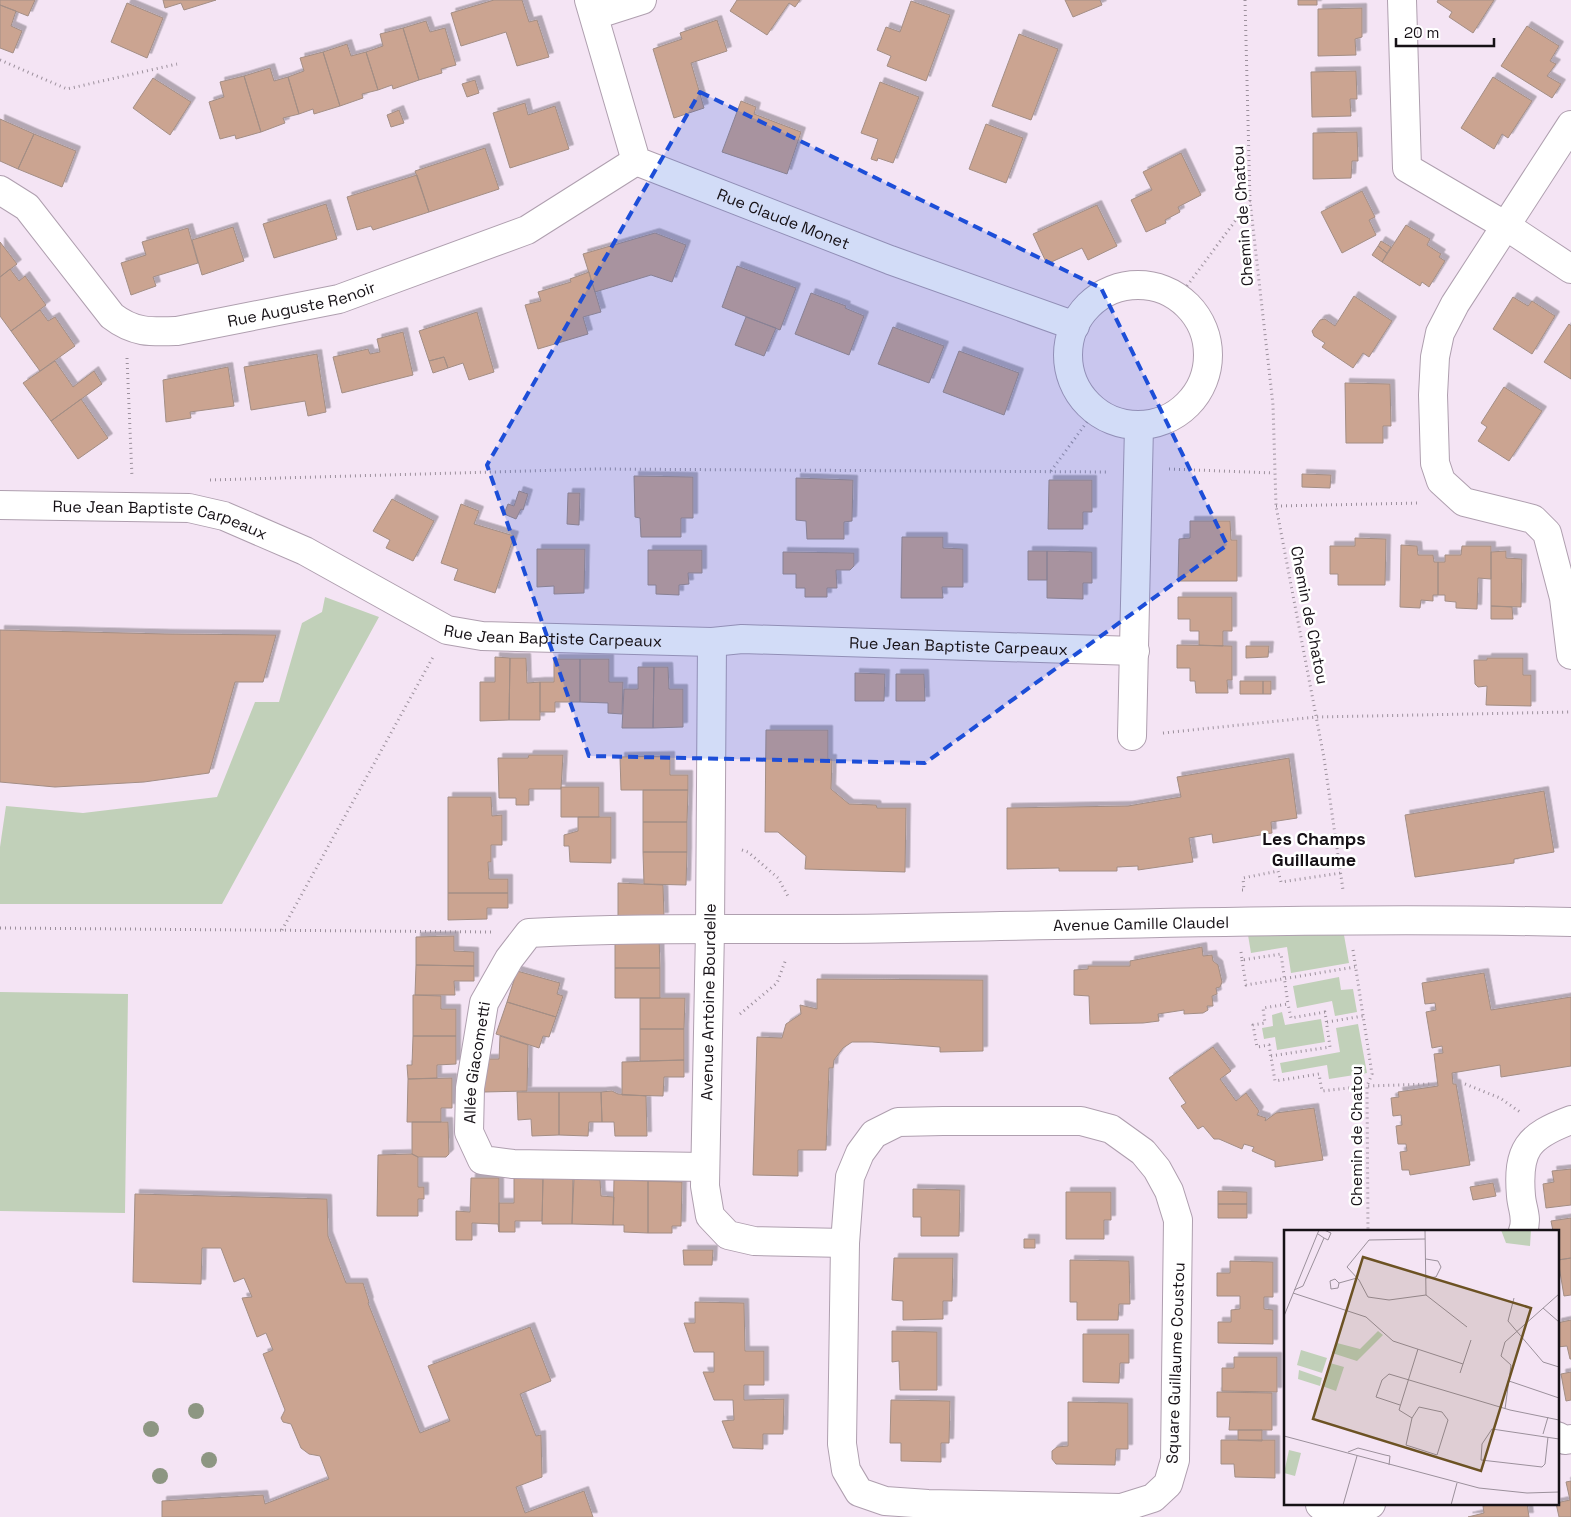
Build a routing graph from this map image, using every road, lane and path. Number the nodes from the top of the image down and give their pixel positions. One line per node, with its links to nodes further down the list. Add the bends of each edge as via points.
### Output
1 (642, 0): 4 (street)
2 (1244, 0): 10 (path, Chemin de Chatou)
3 (1402, 0): 11 (street, via 1407,168)
4 (592, 7): 8 (street)
5 (0, 60): 6 (path, via 67,89)
6 (177, 64)
7 (1571, 125): 11 (street)
8 (636, 161): 14 (street, Rue Claude Monet, via 890,260); 15 (street, Rue Auguste Renoir, via 527,230 339,299 177,331 150,332)
9 (2, 194): 15 (street, Rue Auguste Renoir, via 27,207 101,305)
10 (1250, 201): 13 (path); 20 (path, Chemin de Chatou, via 1273,405)
11 (1506, 226): 12 (street); 22 (street, via 1440,333 1435,357 1436,463 1441,481)
12 (1571, 269)
13 (1178, 298): 14 (street, via 1159,288 1120,288 1101,296 1086,309); 17 (street, via 1194,313 1205,332 1209,354 1206,376 1196,396 1180,412 1160,422)
14 (1075, 326): 16 (street, via 1069,349 1070,372 1079,393)
15 (127, 327): 25 (path)
16 (1095, 411): 17 (street, via 1115,422); 19 (path)
17 (1139, 426): 18 (street)
18 (1138, 468): 19 (path, via 1113,472); 20 (path); 28 (street)
19 (1051, 472): 21 (path, via 598,469)
20 (1274, 473): 24 (path, Chemin de Chatou)
21 (202, 480)
22 (1464, 502): 24 (path); 29 (street, via 1533,519 1547,533 1564,598)
23 (0, 505): 25 (street, Rue Jean Baptiste Carpeaux)
24 (1276, 506): 31 (path, Chemin de Chatou)
25 (132, 508): 26 (street, Rue Jean Baptiste Carpeaux, via 189,508 224,516 305,551)
26 (447, 630): 27 (street, Rue Jean Baptiste Carpeaux, via 482,636); 38 (path)
27 (712, 642): 28 (street, Rue Jean Baptiste Carpeaux, via 742,639); 39 (street, Avenue Antoine Bourdelle)
28 (1135, 651): 32 (street)
29 (1571, 655)
30 (1571, 712): 31 (path)
31 (1316, 717): 32 (path); 33 (path, Chemin de Chatou)
32 (1132, 736)
33 (1341, 873): 34 (path, via 1281,882 1278,871 1243,878 1244,890); 35 (path, Chemin de Chatou)
34 (1238, 891)
35 (1348, 921): 36 (street, Avenue Camille Claudel); 39 (street, Avenue Camille Claudel); 43 (path, Chemin de Chatou)
36 (1571, 922)
37 (0, 928): 38 (path)
38 (282, 930): 40 (path)
39 (710, 930): 40 (street); 53 (street, Avenue Antoine Bourdelle)
40 (529, 933): 53 (street, Allée Giacometti, via 509,959 484,1003 470,1088 469,1132 482,1160 513,1164)
41 (1240, 944): 42 (path)
42 (1242, 960): 44 (path, via 1246,985); 44 (path, via 1281,954)
43 (1355, 967): 44 (path); 46 (path, Chemin de Chatou)
44 (1284, 979): 45 (path)
45 (1288, 1004): 47 (path, via 1291,1018 1325,1012); 48 (path, via 1263,1008 1265,1023 1253,1025 1257,1048 1269,1045)
46 (1363, 1016): 47 (path); 51 (path, Chemin de Chatou, via 1372,1074)
47 (1327, 1022): 48 (path, via 1330,1047)
48 (1271, 1056): 51 (path, via 1275,1081 1319,1074 1322,1091)
49 (1431, 1084): 51 (path)
50 (1465, 1084): 52 (path)
51 (1367, 1086): 54 (path, Chemin de Chatou)
52 (1559, 1125): 55 (street, via 1527,1145 1521,1170 1521,1197 1526,1222)
53 (705, 1167): 56 (street, Avenue Antoine Bourdelle, via 710,1216 728,1235 754,1241)
54 (1368, 1230)
55 (1523, 1230)
56 (845, 1243): 56 (street, Square Guillaume Coustou, via 842,1444 846,1470 859,1492 886,1501 928,1504 1121,1508 1153,1498 1168,1484 1175,1460 1178,1220 1169,1190 1158,1169 1143,1152 1111,1129 1081,1121 898,1122 874,1134 860,1153 850,1177)
57 (1558, 1436): 58 (street)
58 (1571, 1439)
59 (1371, 1504): 60 (street)
60 (1320, 1505)

